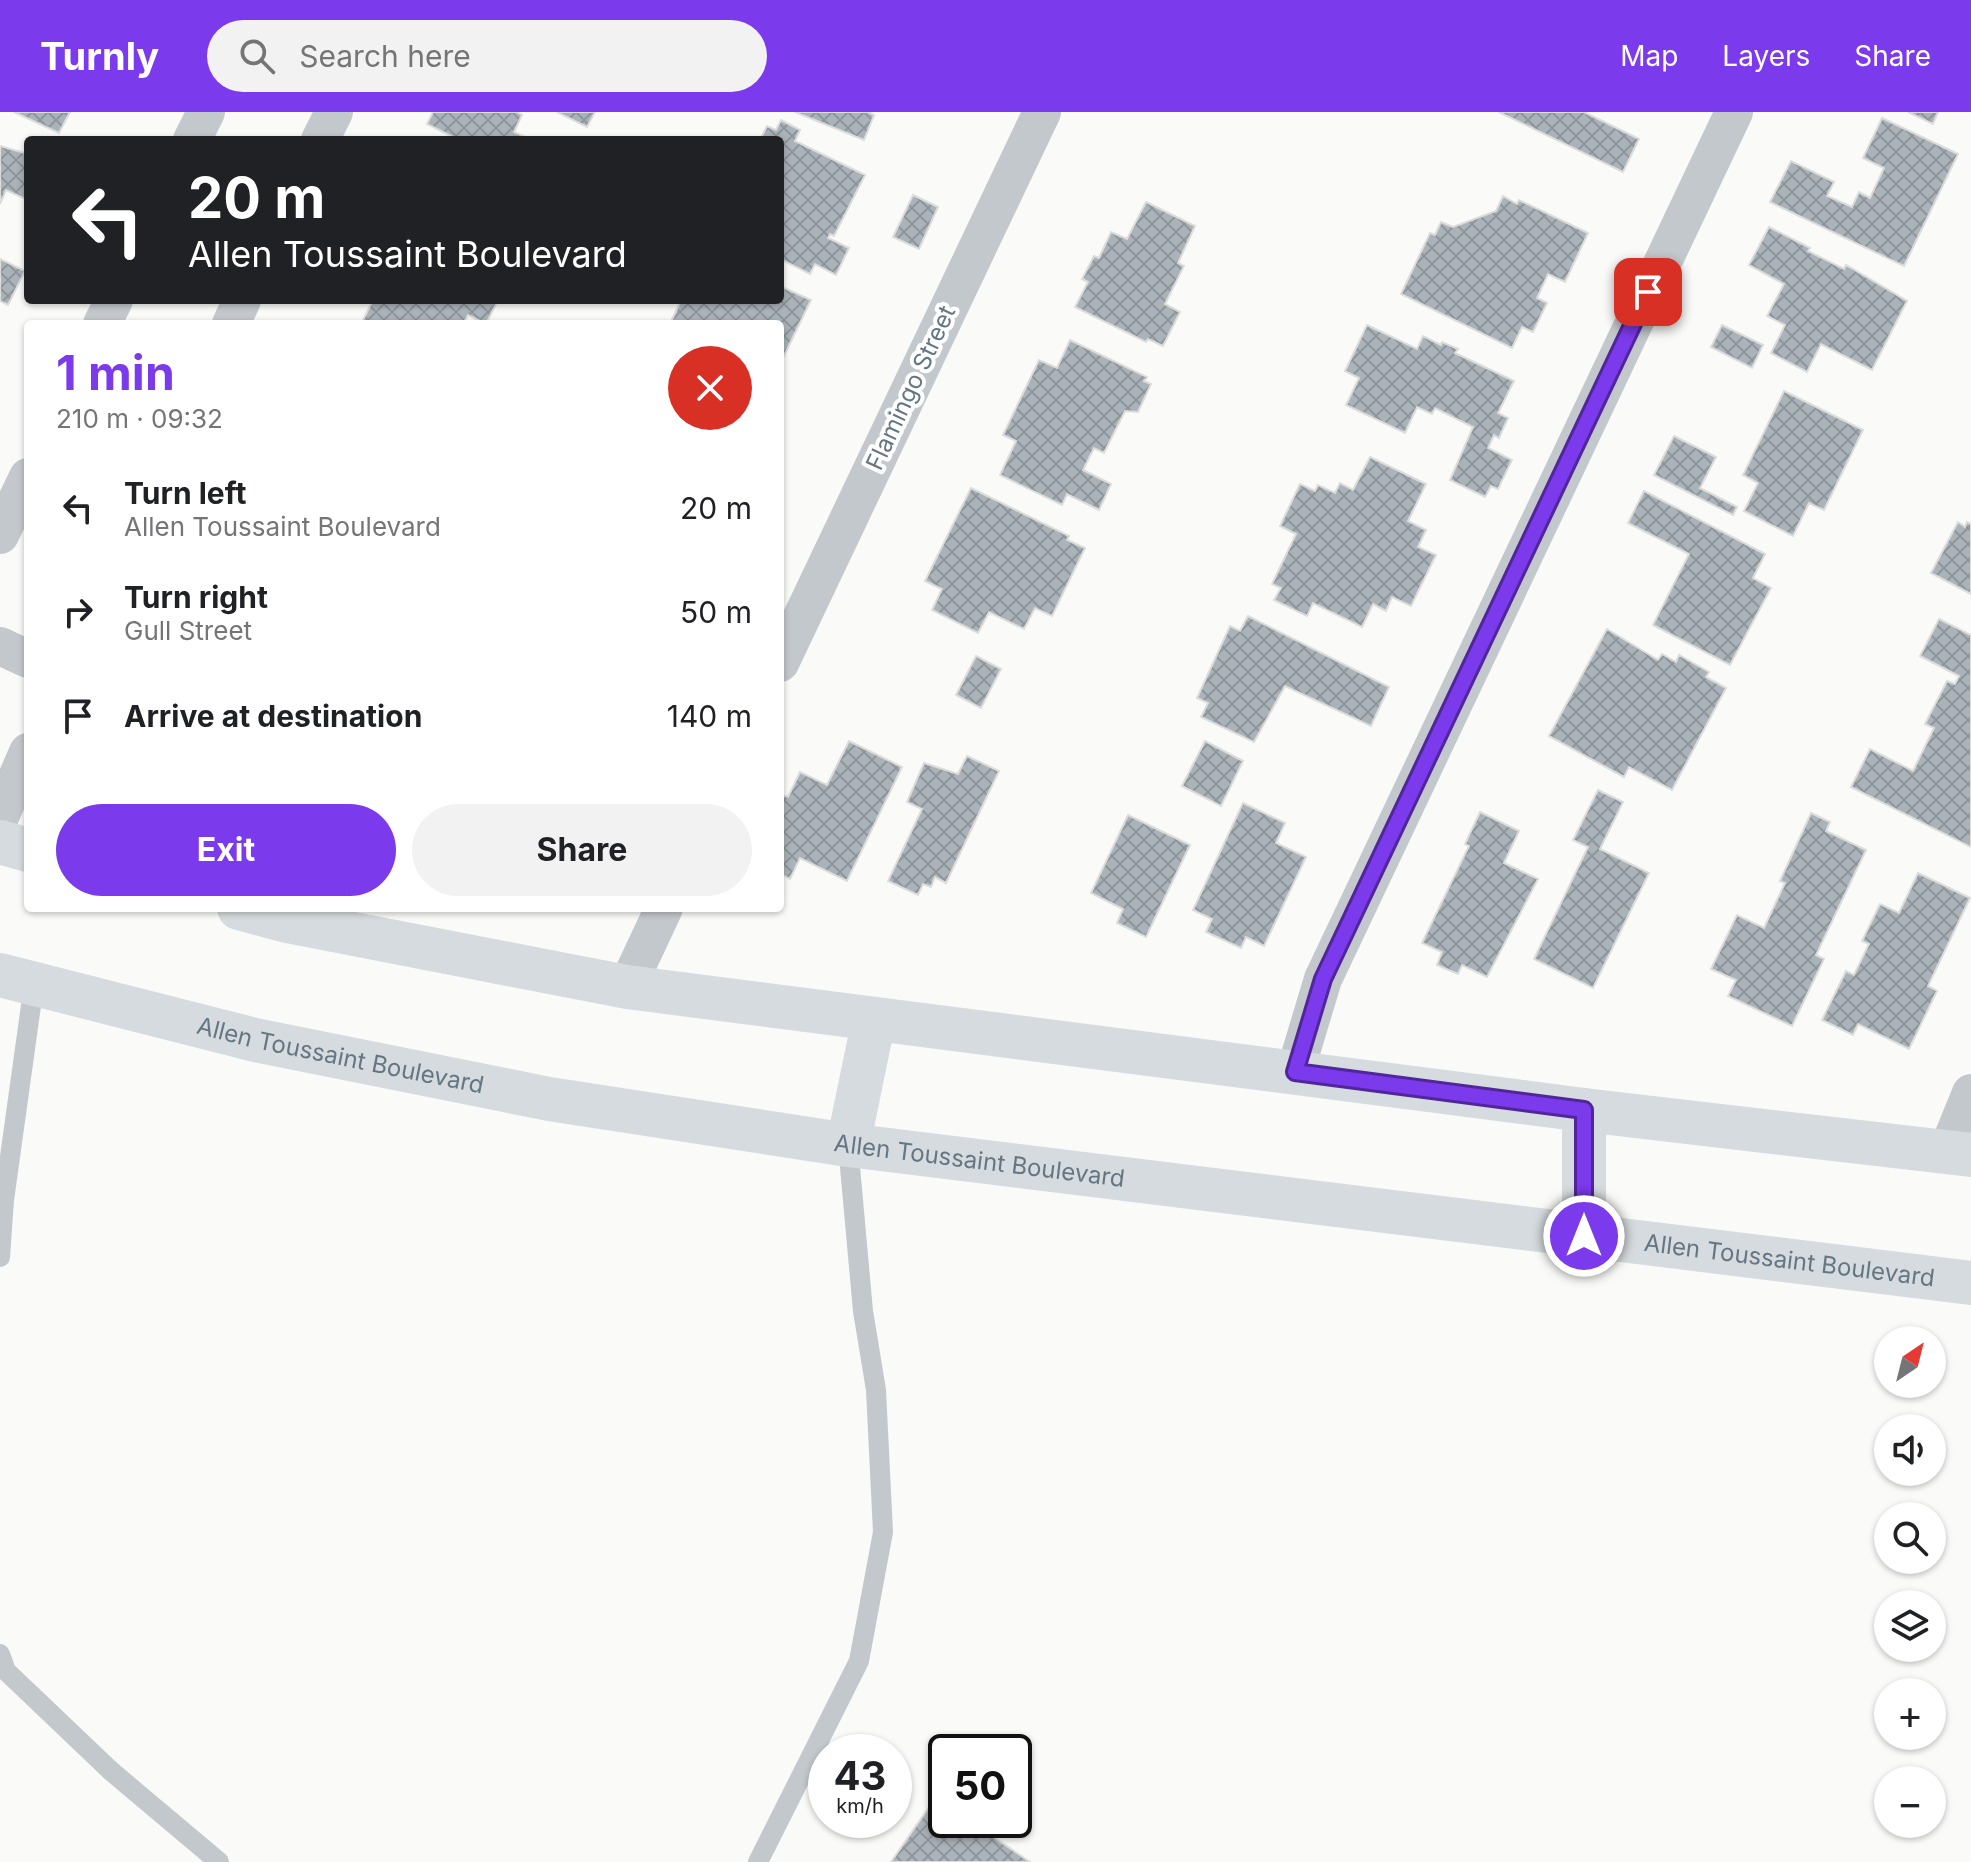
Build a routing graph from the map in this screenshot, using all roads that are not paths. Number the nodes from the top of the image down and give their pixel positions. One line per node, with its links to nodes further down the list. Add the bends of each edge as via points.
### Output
1 (206, 112): 5 (street)
2 (334, 112): 6 (street)
3 (1042, 112): 10 (street, Flamingo Street)
4 (1734, 112): 21 (street, via 1323,979)
5 (194, 136)
6 (322, 136)
7 (24, 485): 8 (street)
8 (0, 535)
9 (0, 646): 11 (street)
10 (784, 655)
11 (24, 657)
12 (24, 761): 13 (street)
13 (0, 817)
14 (0, 842): 15 (main road)
15 (24, 849)
16 (254, 912): 19 (main road)
17 (662, 912): 19 (street)
18 (17, 979): 24 (main road, Allen Toussaint Boulevard, via 255,1040 549,1099); 27 (lane)
19 (627, 987): 20 (main road)
20 (874, 1019): 21 (main road); 24 (main road)
21 (1295, 1072): 23 (main road)
22 (1971, 1093): 25 (street)
23 (1584, 1110): 25 (main road); 26 (main road)
24 (848, 1145): 26 (main road, Allen Toussaint Boulevard); 31 (lane, via 876,1390 883,1532 859,1661)
25 (1959, 1153)
26 (1584, 1236): 28 (main road, Allen Toussaint Boulevard)
27 (0, 1257)
28 (1971, 1283)
29 (0, 1654): 30 (lane, via 6,1671 90,1751)
30 (219, 1862)
31 (758, 1862)

